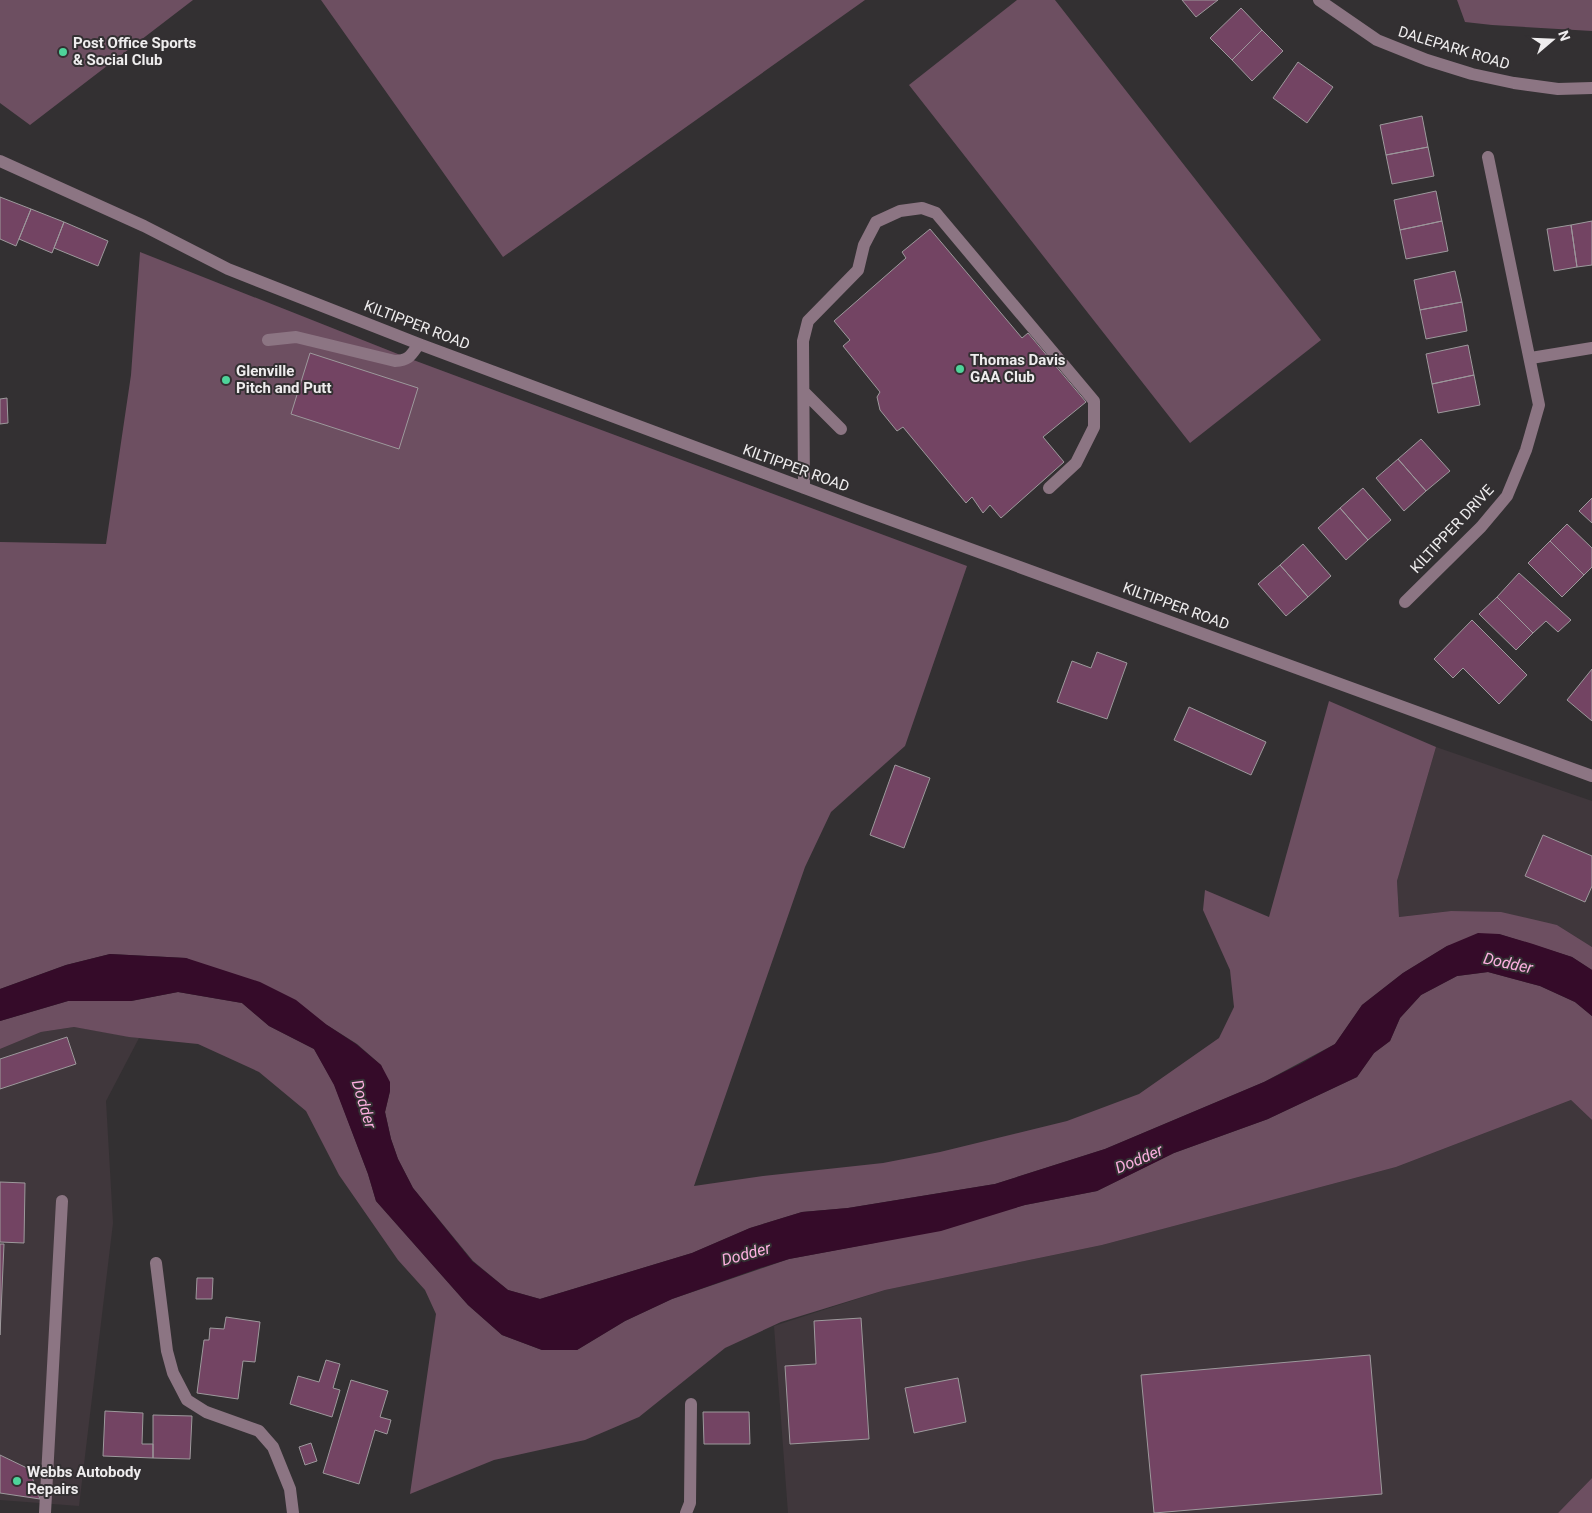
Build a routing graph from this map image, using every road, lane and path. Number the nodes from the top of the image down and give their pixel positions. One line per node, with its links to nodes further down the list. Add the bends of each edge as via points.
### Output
1 (1320, 0): 2 (street, DALEPARK ROAD, via 1377,40 1427,60 1514,83 1558,89)
2 (1592, 88)
3 (1488, 157): 8 (street, KILTIPPER DRIVE)
4 (0, 161): 6 (street, KILTIPPER ROAD, via 144,226 228,269)
5 (268, 340): 6 (street, via 296,337 395,361 408,358)
6 (419, 344): 11 (street, KILTIPPER ROAD)
7 (1592, 348): 8 (street)
8 (1531, 358): 13 (street, KILTIPPER DRIVE, via 1539,405 1526,450 1507,496 1481,527)
9 (804, 392): 10 (street); 11 (street); 12 (street, via 803,341 808,321 858,270 864,245 876,222 900,212 922,208 936,213 1094,401 1094,427 1076,463)
10 (841, 429)
11 (804, 488): 14 (street, KILTIPPER ROAD)
12 (1049, 488)
13 (1405, 602)
14 (1592, 776)
15 (62, 1201): 18 (street)
16 (156, 1263): 19 (street, via 167,1350 173,1373 187,1400 206,1412 259,1431 273,1447 290,1489)
17 (691, 1404): 20 (street, via 690,1503)
18 (45, 1513)
19 (293, 1513)
20 (686, 1513)

